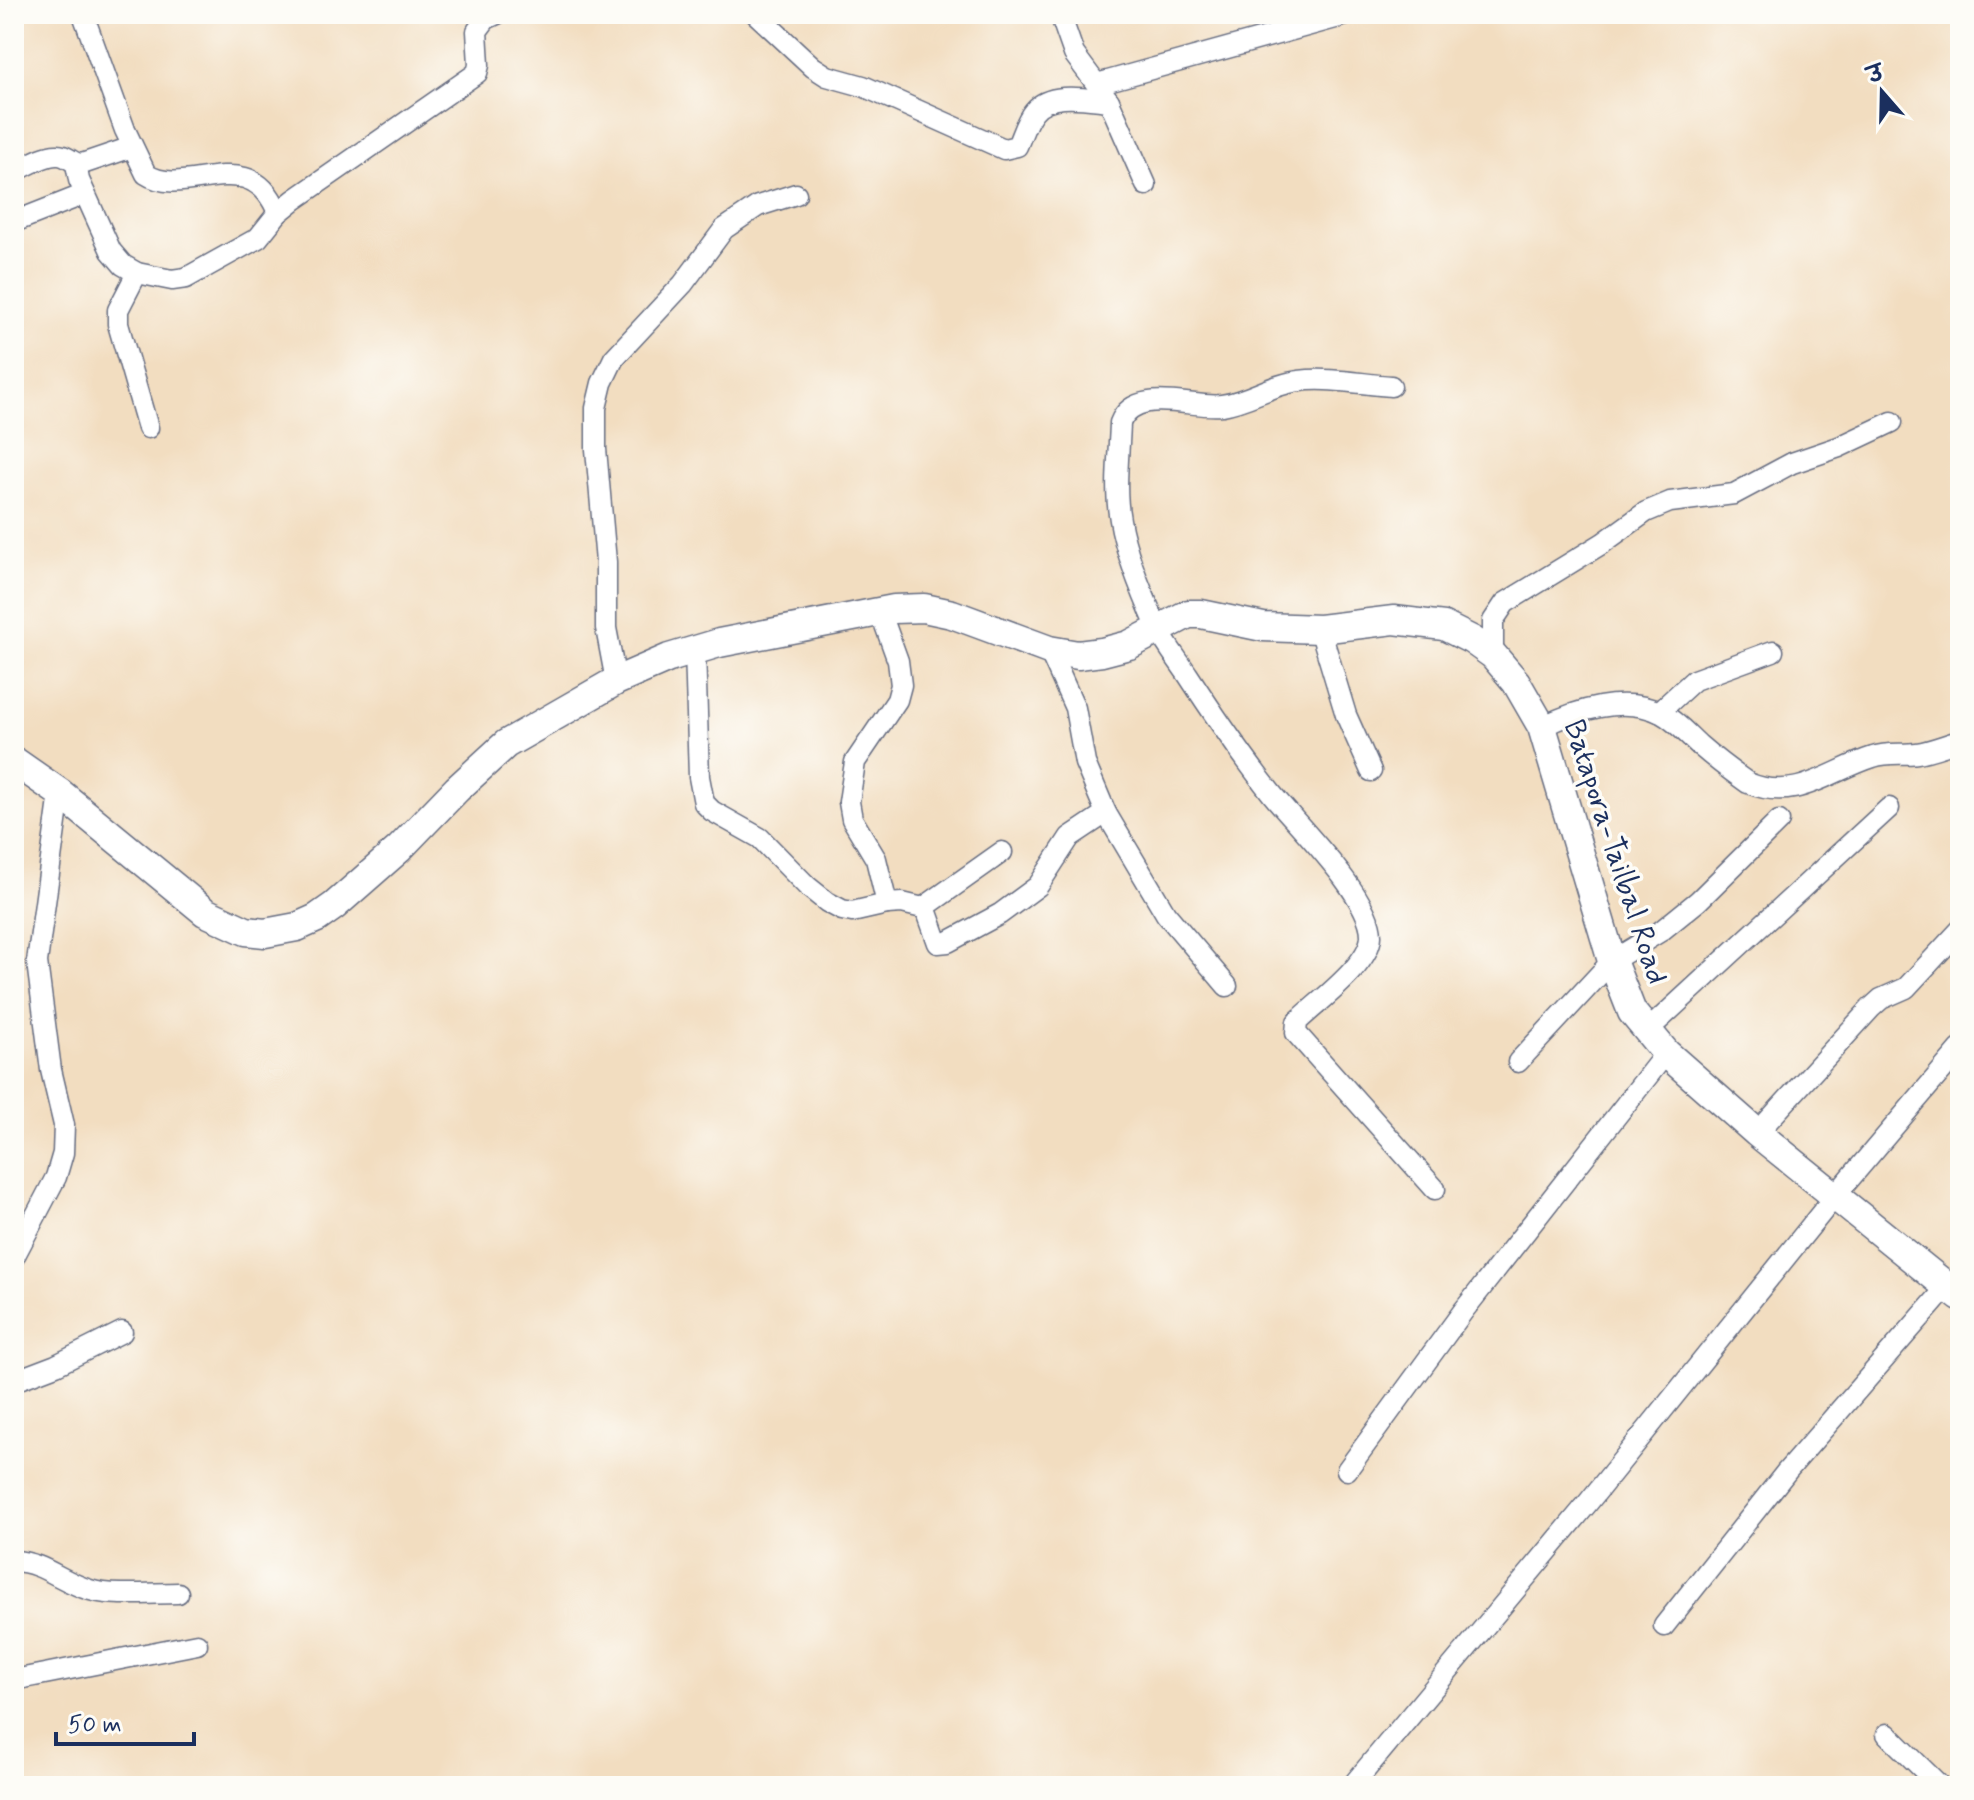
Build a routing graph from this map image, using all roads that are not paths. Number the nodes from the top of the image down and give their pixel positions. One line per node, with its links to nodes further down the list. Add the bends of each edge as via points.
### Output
1 (83, 14): 7 (street)
2 (497, 14): 13 (street, via 477,31 477,73)
3 (756, 14): 6 (street, via 827,76 874,91 1004,149 1017,146 1042,104)
4 (1060, 14): 6 (street, via 1074,54)
5 (1350, 14): 6 (street)
6 (1103, 92): 10 (street)
7 (132, 147): 8 (street); 13 (street, via 152,178 221,175 254,181)
8 (76, 164): 9 (street, via 57,155); 11 (street)
9 (14, 172)
10 (1146, 185)
11 (85, 194): 14 (street); 15 (street, via 111,251)
12 (796, 194): 26 (street, via 758,206 724,229 674,294 614,358 602,383 596,449 606,628)
13 (278, 213): 15 (street, via 258,238 186,278)
14 (14, 222)
15 (137, 273): 18 (street, via 118,310 118,324)
16 (1391, 386): 21 (street, via 1300,380 1221,405 1158,400 1123,416 1120,521)
17 (1892, 422): 25 (street, via 1792,463 1734,494 1670,502 1646,512 1505,603 1493,621)
18 (148, 428)
19 (880, 611): 22 (main road, Batapora-Tailbal Road); 23 (main road, Batapora-Tailbal Road, via 924,608 952,614); 37 (street, via 901,685 897,700 855,762 849,802 852,819 876,859)
20 (1320, 629): 21 (main road, Batapora-Tailbal Road, via 1263,627 1188,614); 25 (main road, Batapora-Tailbal Road, via 1394,620 1444,626); 31 (street, via 1346,715)
21 (1159, 630): 23 (main road, Batapora-Tailbal Road, via 1102,652); 47 (street, via 1270,792 1322,849 1361,906 1371,937 1365,952 1297,1022 1296,1033)
22 (695, 650): 26 (main road, Batapora-Tailbal Road); 37 (street, via 704,803 760,838 835,906 852,912)
23 (1049, 650): 34 (street, via 1075,708 1085,763)
24 (1773, 651): 27 (street, via 1694,680)
25 (1493, 655): 28 (main road, Batapora-Tailbal Road)
26 (616, 681): 32 (main road, Batapora-Tailbal Road, via 506,744 334,906 282,932 246,931 205,912)
27 (1659, 712): 28 (street, via 1610,706); 29 (street, via 1748,783 1781,791 1876,756 1920,753)
28 (1542, 727): 40 (main road, Batapora-Tailbal Road)
29 (1959, 741)
30 (14, 761): 32 (main road, Batapora-Tailbal Road)
31 (1371, 771)
32 (60, 793): 49 (street, via 37,962 64,1125 63,1153)
33 (1889, 808): 42 (street)
34 (1106, 813): 38 (street, via 1070,837 1038,886 948,942 938,943); 41 (street, via 1166,914)
35 (1779, 821): 40 (street, via 1698,901)
36 (1002, 852): 38 (street)
37 (887, 904): 38 (street)
38 (923, 908)
39 (1960, 930): 46 (street, via 1906,988 1871,1008)
40 (1612, 961): 42 (main road, Batapora-Tailbal Road, via 1626,1001); 45 (street)
41 (1227, 986)
42 (1647, 1031): 44 (main road, Batapora-Tailbal Road)
43 (1960, 1049): 48 (street)
44 (1666, 1053): 46 (main road, Batapora-Tailbal Road); 53 (street, via 1464,1310)
45 (1518, 1062)
46 (1757, 1133): 48 (main road, Batapora-Tailbal Road)
47 (1435, 1189)
48 (1835, 1196): 50 (main road, Batapora-Tailbal Road); 60 (street)
49 (14, 1257)
50 (1953, 1292): 56 (street, via 1787,1471)
51 (122, 1332): 52 (street)
52 (14, 1381)
53 (1347, 1470)
54 (14, 1561): 55 (street, via 41,1566 92,1591)
55 (178, 1593)
56 (1664, 1626)
57 (197, 1644): 58 (street)
58 (14, 1680)
59 (1887, 1734): 61 (street)
60 (1352, 1786)
61 (1940, 1786)

